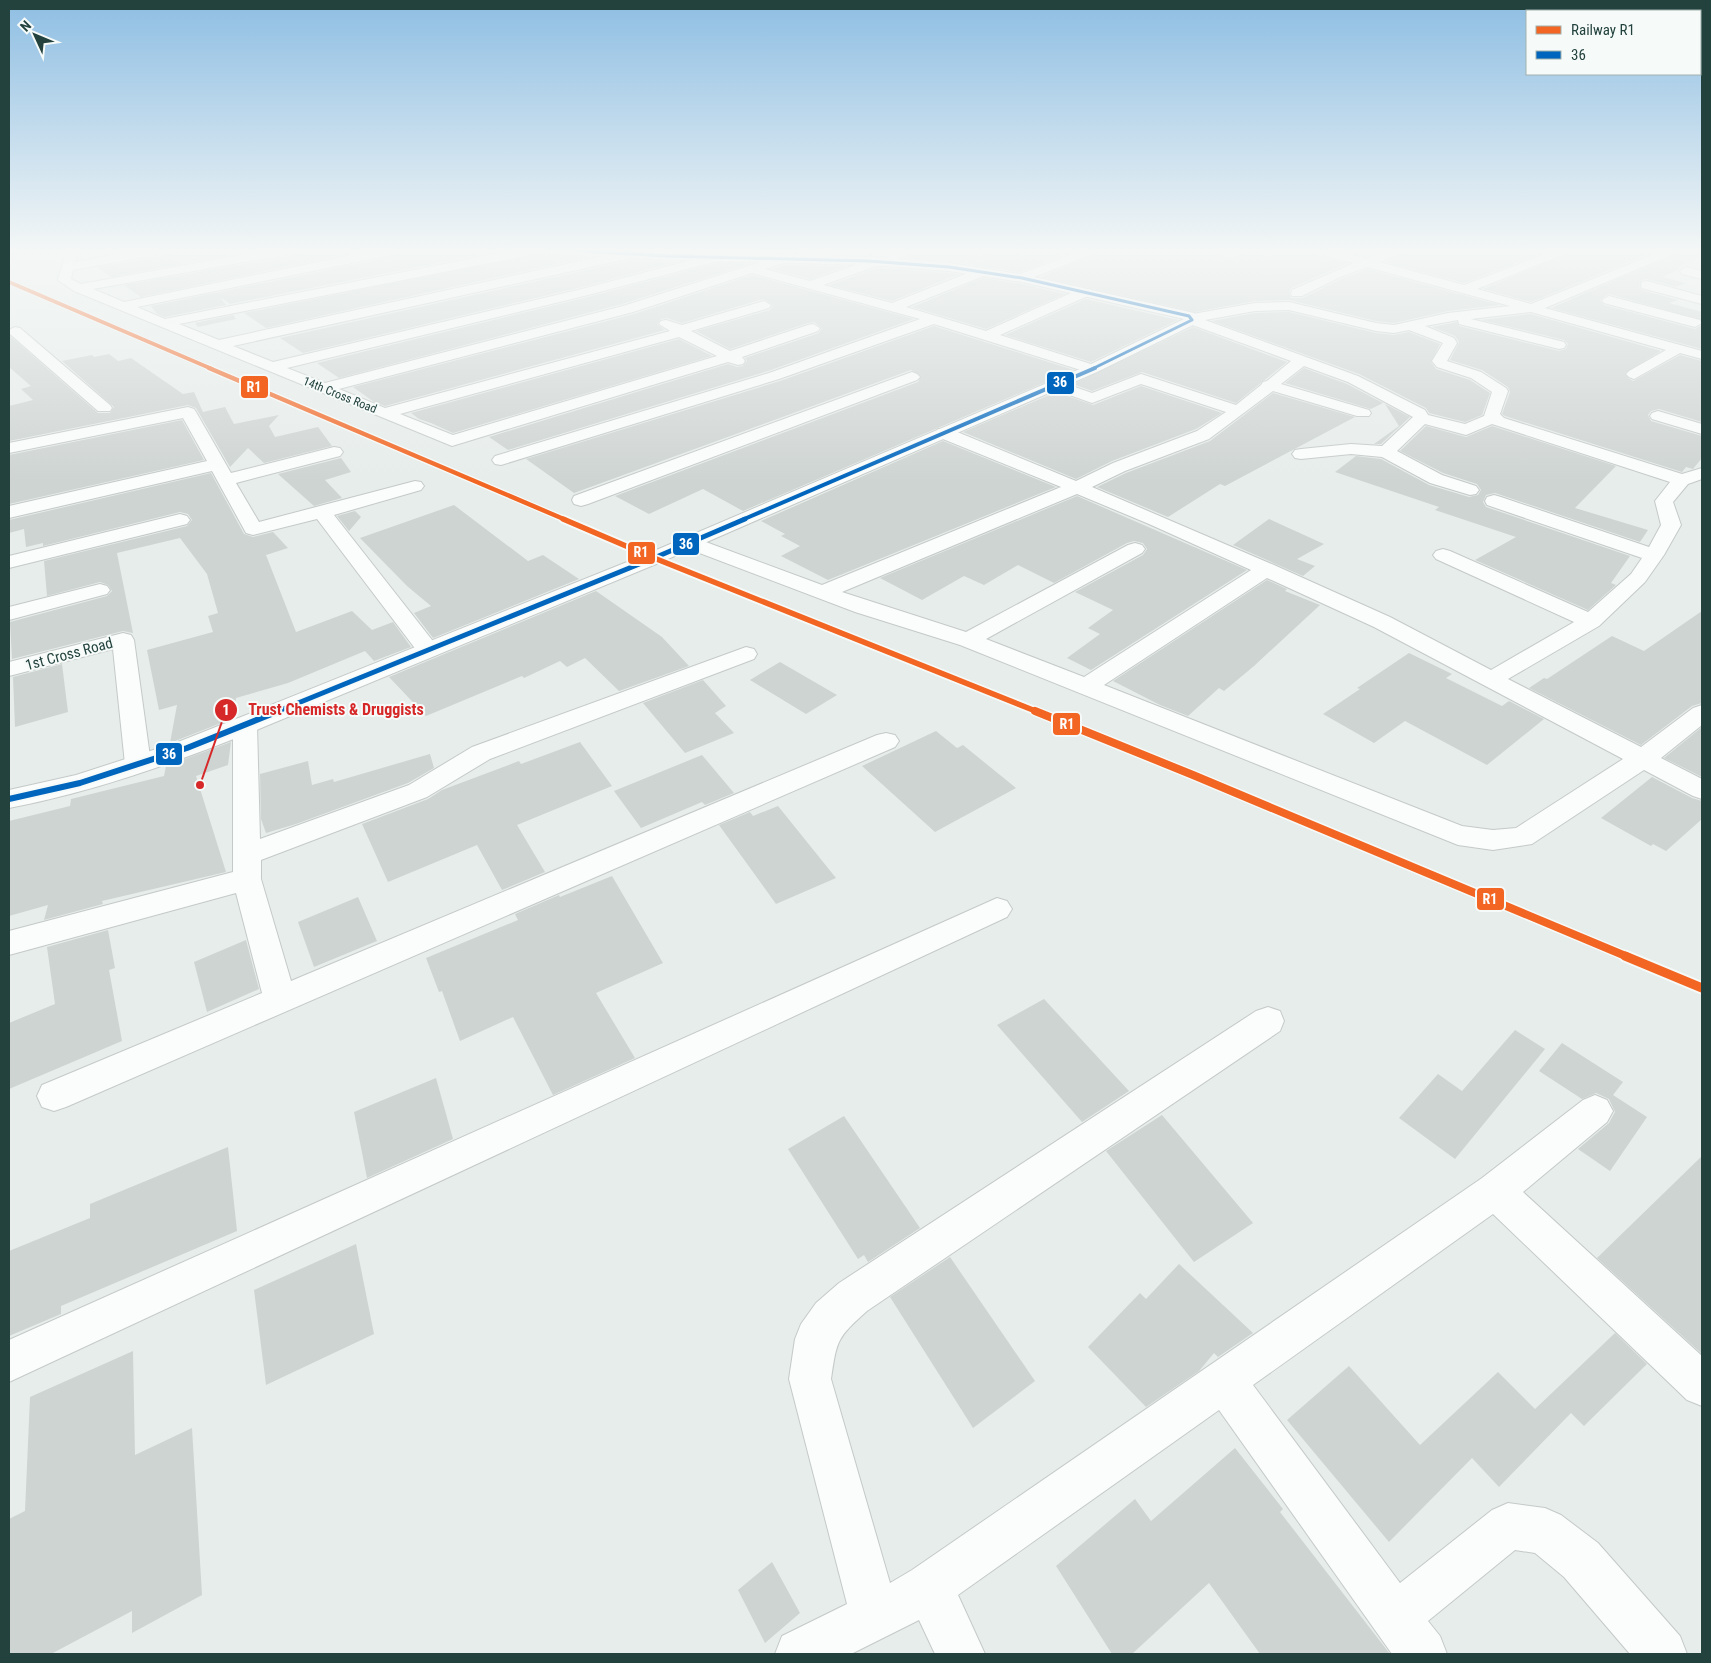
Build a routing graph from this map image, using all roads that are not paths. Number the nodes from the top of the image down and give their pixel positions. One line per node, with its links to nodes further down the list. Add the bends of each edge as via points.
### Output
1 (173, 327): 23 (street, 14th Cross Road)
2 (303, 327): 23 (street)
3 (438, 327): 29 (street)
4 (563, 327): 36 (street)
5 (671, 327): 20 (street)
6 (695, 327): 20 (street)
7 (913, 327): 32 (street)
8 (958, 327): 21 (street)
9 (1008, 327): 21 (street)
10 (1174, 327): 30 (street)
11 (1213, 327): 28 (street)
12 (1378, 327): 13 (street)
13 (1401, 327)
14 (1411, 327): 43 (street, via 1449,341 1439,361 1442,364 1476,375 1500,391)
15 (1486, 327): 24 (street)
16 (1600, 327): 22 (street)
17 (1687, 327): 22 (street)
18 (813, 328): 27 (street)
19 (17, 331): 37 (street)
20 (681, 331): 27 (street); 39 (street)
21 (987, 336): 30 (street)
22 (1656, 342): 25 (street)
23 (218, 345): 29 (street, 14th Cross Road)
24 (1559, 345)
25 (1679, 348): 26 (street); 31 (street)
26 (1702, 355)
27 (728, 357): 32 (street); 39 (street, 14th Cross Road, via 452,441)
28 (1301, 361): 35 (street); 42 (street, via 1353,379 1419,412)
29 (271, 366): 36 (street, 14th Cross Road)
30 (1092, 369): 34 (street)
31 (1634, 374)
32 (774, 376): 50 (street)
33 (912, 378): 58 (street)
34 (1055, 385): 38 (street, via 1092,398 1141,379); 45 (street)
35 (1268, 385): 38 (street); 40 (street)
36 (325, 388): 39 (street, 14th Cross Road)
37 (104, 408)
38 (1238, 411): 56 (street, via 1203,435 1119,467)
39 (384, 413)
40 (1363, 413)
41 (1658, 416): 44 (street)
42 (1422, 418): 43 (street, via 1466,430); 48 (street)
43 (1493, 418): 54 (street)
44 (1702, 429)
45 (944, 433): 56 (street); 63 (street)
46 (9, 448): 51 (street, via 188,412)
47 (334, 452): 53 (street)
48 (1386, 452): 49 (street, via 1351,449); 57 (street, via 1436,478)
49 (1301, 454)
50 (501, 460)
51 (217, 464): 53 (street); 60 (street)
52 (1702, 472): 54 (street)
53 (226, 480): 61 (street, via 253,529)
54 (1682, 480): 66 (street, via 1664,502 1671,525)
55 (416, 486): 61 (street)
56 (1075, 488): 68 (street); 70 (street)
57 (1470, 490)
58 (581, 500)
59 (1494, 500): 66 (street)
60 (9, 512)
61 (322, 512): 74 (street)
62 (180, 520): 67 (street)
63 (688, 542): 70 (street); 74 (street)
64 (1135, 549): 73 (street)
65 (1442, 555): 72 (street)
66 (1654, 555): 72 (street, via 1638,578)
67 (9, 562)
68 (1267, 569): 77 (street, via 1382,622); 78 (street)
69 (100, 590): 71 (street)
70 (823, 592): 73 (street)
71 (9, 614)
72 (1591, 621): 77 (street)
73 (968, 640): 78 (street)
74 (428, 650): 80 (street)
75 (746, 654): 86 (street, via 481,753 418,791)
76 (9, 670): 83 (street, 1st Cross Road, via 123,640)
77 (1491, 679): 82 (street)
78 (1085, 687): 82 (street, via 1458,835 1493,840 1522,837)
79 (1702, 713): 82 (street)
80 (245, 725): 83 (street); 86 (street)
81 (886, 741): 89 (street)
82 (1644, 758): 84 (street)
83 (138, 764): 85 (street, via 80,784)
84 (1702, 790)
85 (9, 799)
86 (246, 867): 88 (street); 89 (street)
87 (997, 909): 94 (street)
88 (9, 943)
89 (280, 1000): 91 (street)
90 (1268, 1021): 98 (street, via 830,1316 816,1339 810,1379)
91 (54, 1096)
92 (1595, 1111): 93 (street)
93 (1495, 1190): 95 (street); 96 (street)
94 (9, 1361)
95 (1224, 1381): 97 (street); 99 (street)
96 (1702, 1385)
97 (929, 1586): 98 (street); 101 (street)
98 (874, 1617): 100 (street)
99 (1409, 1636): 102 (street, via 1508,1526 1545,1531 1581,1560)
100 (800, 1654)
101 (960, 1654)
102 (1662, 1654)

